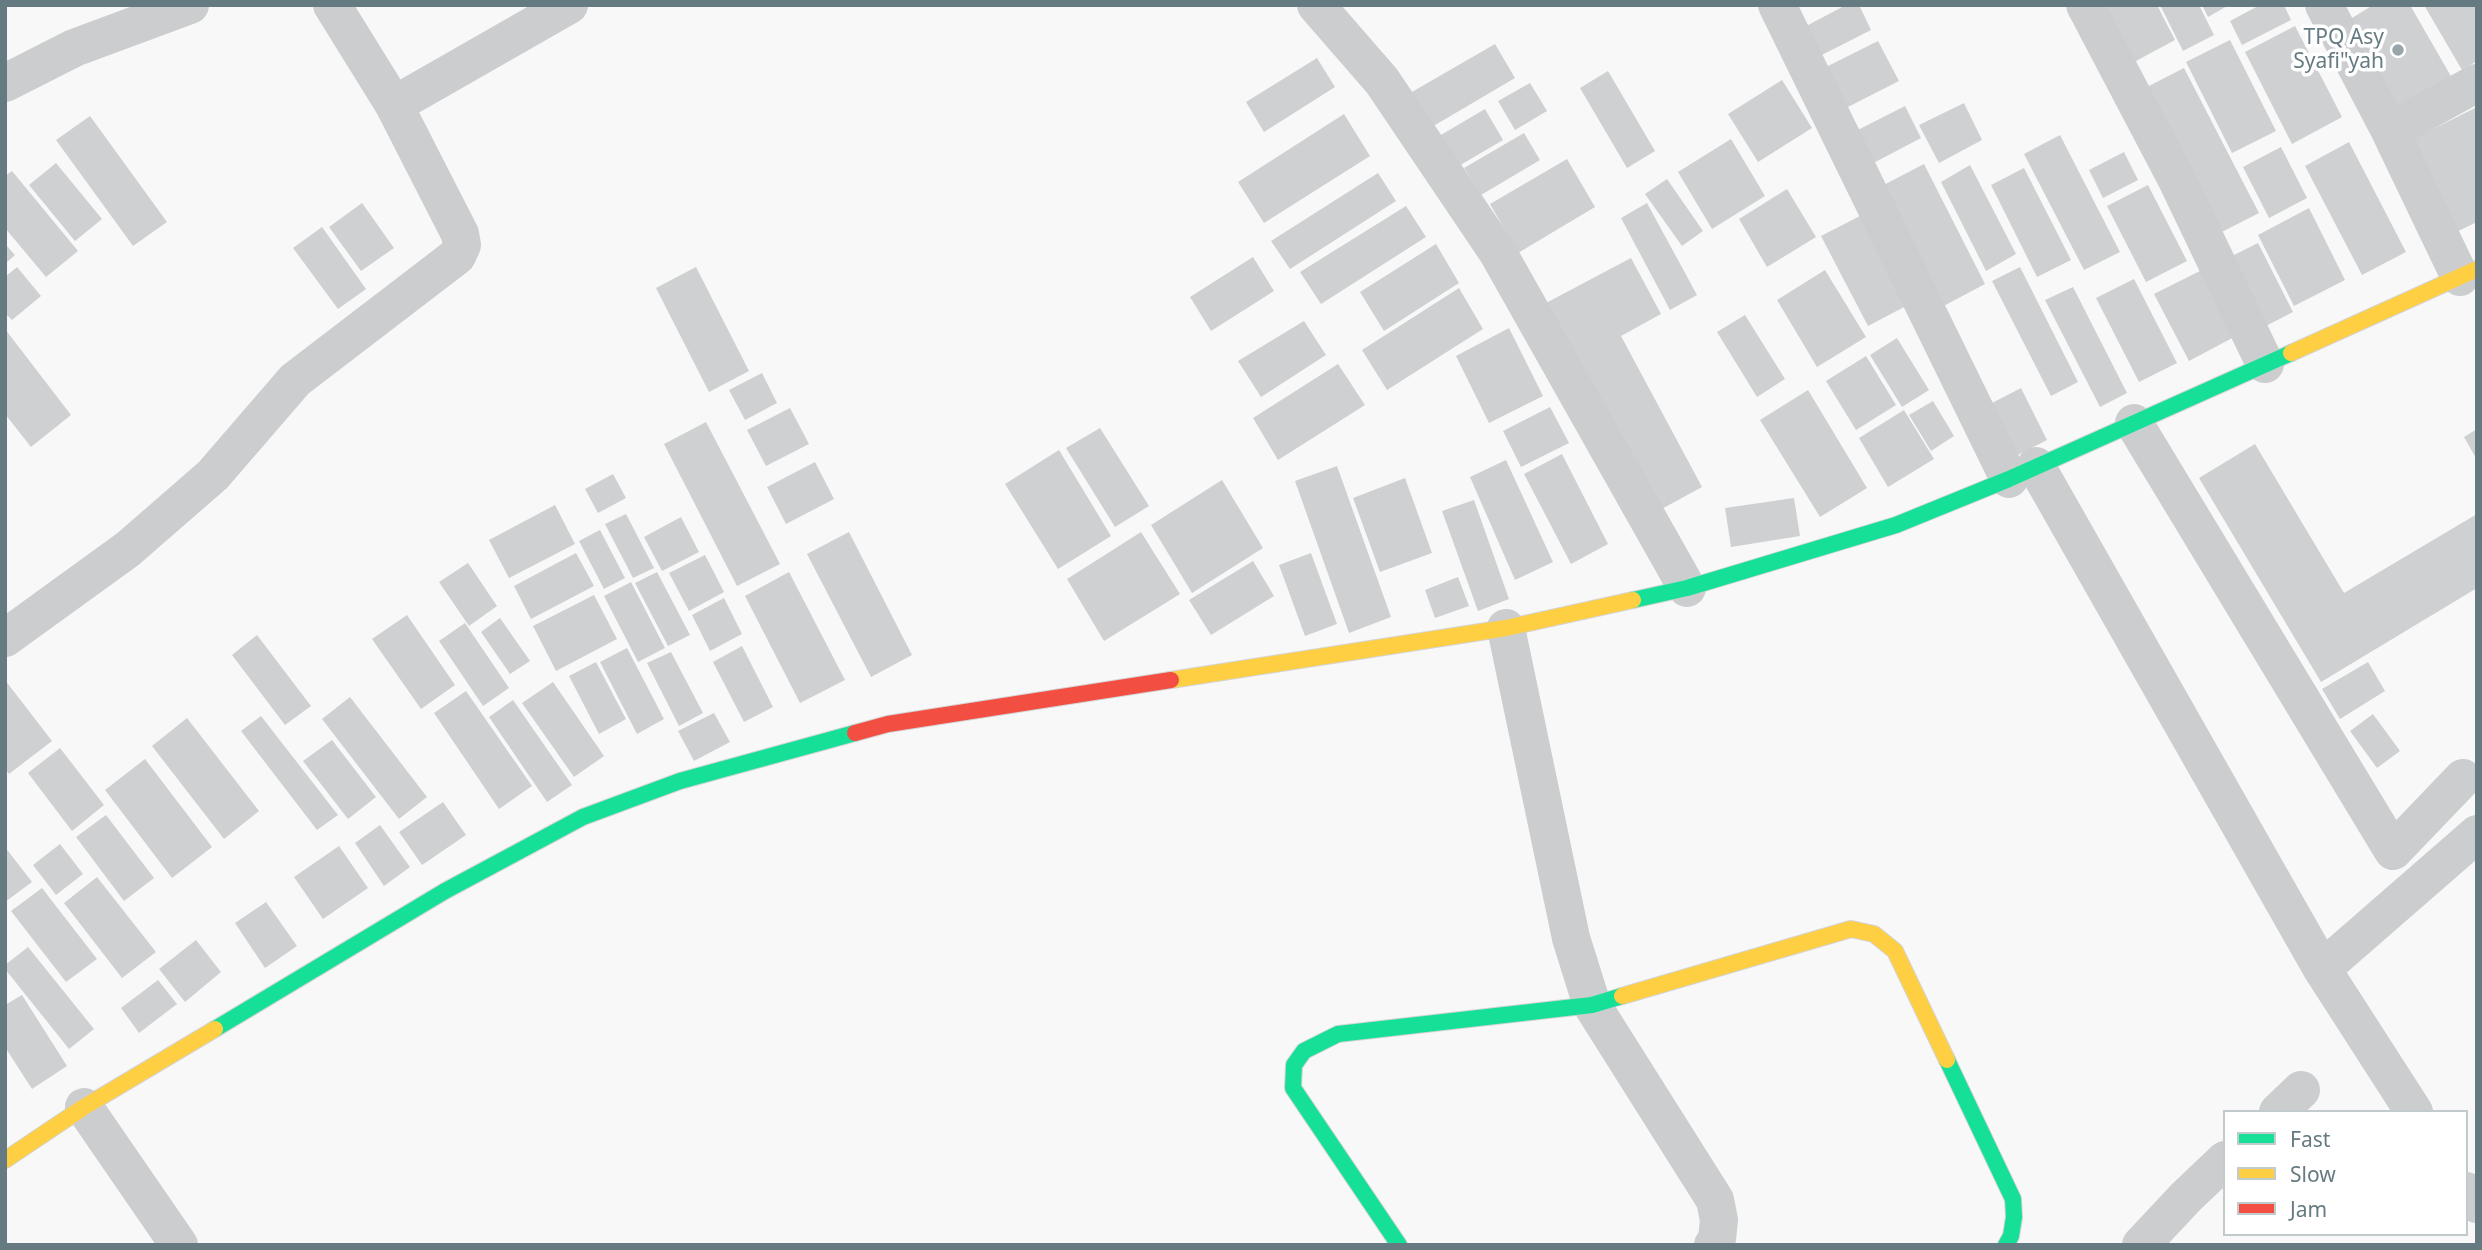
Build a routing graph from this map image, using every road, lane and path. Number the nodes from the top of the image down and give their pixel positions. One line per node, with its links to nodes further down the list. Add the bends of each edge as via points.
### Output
1 (190, 5): 8 (street, via 74,48)
2 (332, 5): 10 (street)
3 (569, 5): 10 (street)
4 (1316, 5): 16 (street, via 1382,81 1498,253)
5 (1777, 5): 15 (street)
6 (2085, 5): 13 (street)
7 (2324, 5): 11 (street)
8 (5, 83)
9 (2477, 83): 11 (street)
10 (394, 105): 17 (street, via 460,234 457,256 295,380 213,475 128,549)
11 (2389, 131): 12 (street)
12 (2468, 273): 13 (street)
13 (2266, 364): 14 (street)
14 (2134, 423): 15 (street); 19 (street, via 2393,851)
15 (2023, 472): 16 (street, via 1896,524); 21 (street)
16 (1687, 588): 18 (street)
17 (5, 638)
18 (1512, 656): 22 (street, via 1571,938); 23 (street, via 888,724 680,781 583,817 445,891)
19 (2463, 778)
20 (2477, 834): 21 (street)
21 (2322, 969): 24 (street)
22 (1592, 1005): 28 (street, via 1338,1034 1304,1051 1294,1065 1293,1088); 29 (street, via 1715,1200 1719,1220); 30 (street, via 1851,929 1874,934 1895,951 2013,1199 2014,1217)
23 (84, 1107): 25 (street); 27 (street)
24 (2413, 1110)
25 (5, 1160)
26 (2223, 1162): 31 (street)
27 (179, 1245)
28 (1399, 1245)
29 (1713, 1245)
30 (2006, 1245)
31 (2141, 1245)

